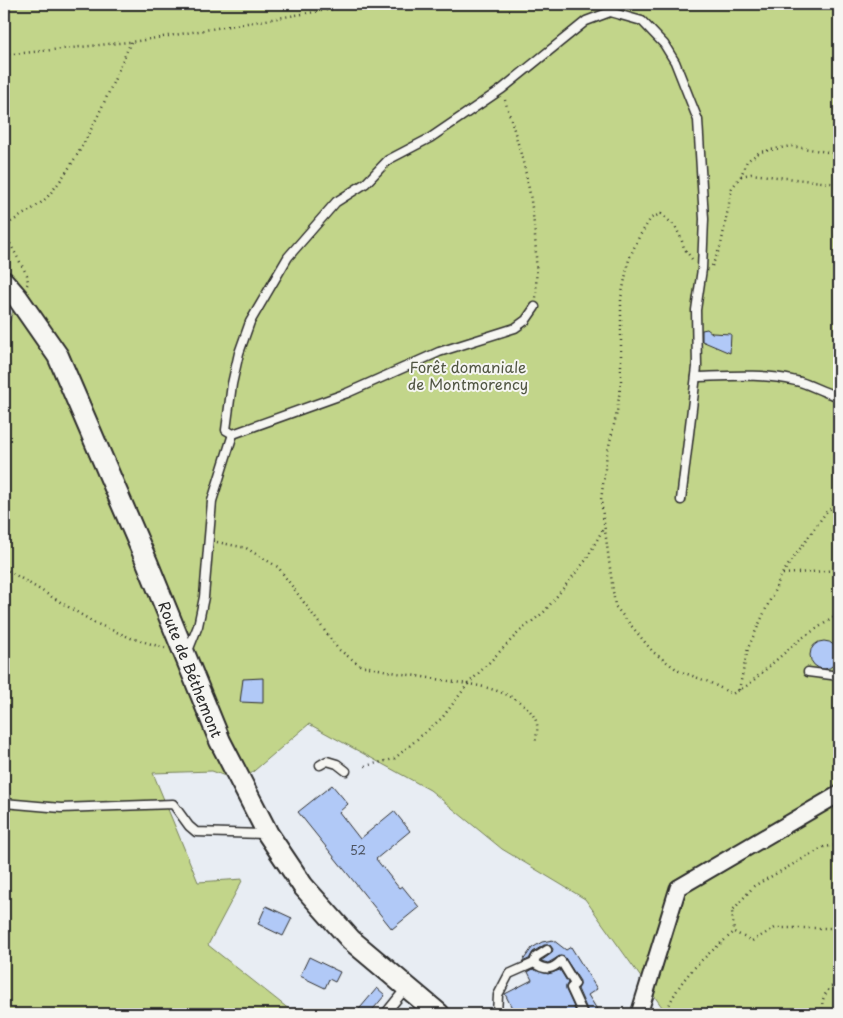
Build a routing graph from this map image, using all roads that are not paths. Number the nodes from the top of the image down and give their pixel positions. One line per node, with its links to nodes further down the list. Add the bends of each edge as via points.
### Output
1 (4, 282): 7 (street, Route de Béthemont, via 58,356)
2 (535, 307): 5 (lane, via 515,328 439,352 347,392)
3 (696, 377): 4 (lane, via 777,376); 5 (lane, via 696,310 704,219 698,120 675,62 664,44 642,21 610,12 586,21 502,90 430,138 388,160 366,183 336,202 288,257 250,322 232,384 226,430); 6 (lane)
4 (839, 395)
5 (233, 434): 7 (lane, via 212,500 204,597 198,626)
6 (681, 500)
7 (184, 654): 14 (street, Route de Béthemont, via 220,742)
8 (808, 672): 9 (lane)
9 (839, 676)
10 (320, 765): 11 (lane, via 332,762)
11 (346, 771)
12 (839, 794): 22 (street, via 678,888)
13 (4, 803): 14 (lane, via 61,808 173,804 196,832)
14 (268, 834): 17 (street, Route de Béthemont, via 303,886 351,940)
15 (547, 950): 16 (lane, via 536,957)
16 (534, 963): 20 (lane, via 509,974 498,996); 21 (lane, via 548,969 562,961 575,984 570,988)
17 (408, 987): 18 (lane); 19 (street, Route de Béthemont)
18 (385, 1014)
19 (439, 1014)
20 (497, 1014)
21 (584, 1014)
22 (639, 1014)

